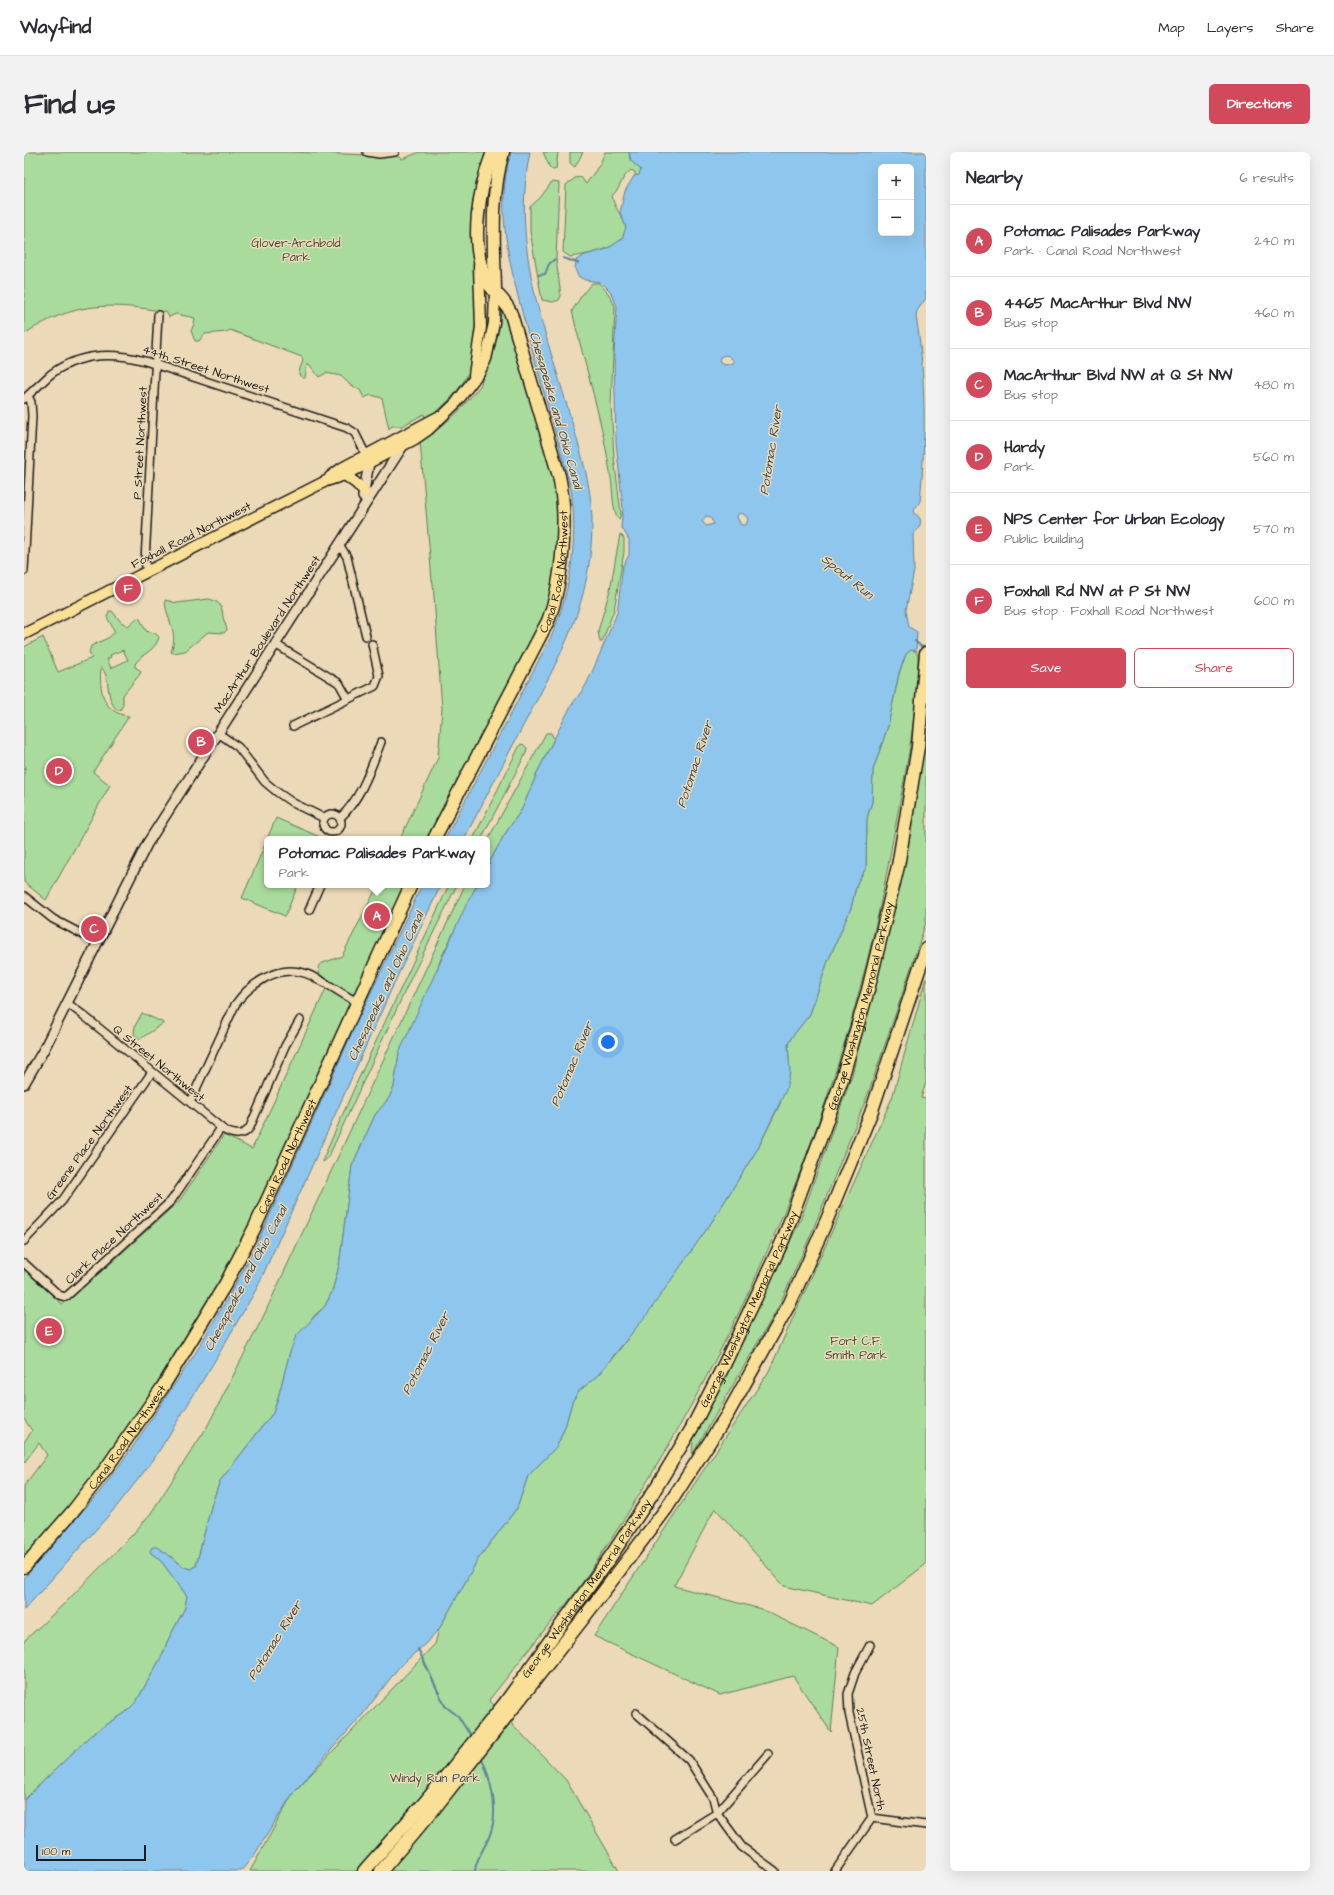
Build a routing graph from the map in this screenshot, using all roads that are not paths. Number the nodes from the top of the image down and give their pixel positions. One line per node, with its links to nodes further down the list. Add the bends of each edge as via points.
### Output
1 (367, 152): 2 (street)
2 (395, 152)
3 (493, 152): 5 (highway, Canal Road Northwest, via 480,195)
4 (503, 152): 6 (highway, via 493,207)
5 (479, 260): 6 (highway, Canal Road Northwest, via 486,279); 9 (main road, Foxhall Road Northwest, via 481,327)
6 (495, 290): 9 (main road, Foxhall Road Northwest, via 490,346); 33 (highway, Canal Road Northwest, via 509,309 557,470 563,500 563,540 555,597 548,622)
7 (158, 315): 8 (street, P Street Northwest)
8 (155, 364): 10 (street, 44th Street Northwest, via 121,356 87,358 57,371); 13 (street, 44th Street Northwest, via 350,429 355,433); 20 (street, P Street Northwest, via 145,561)
9 (472, 382): 11 (main road, Foxhall Road Northwest)
10 (26, 398): 19 (street, via 31,402 32,416)
11 (445, 413): 12 (main road, Foxhall Road Northwest, via 423,434); 13 (main road, Foxhall Road Northwest)
12 (404, 444): 13 (main road, Foxhall Road Northwest); 17 (main road, MacArthur Boulevard Northwest)
13 (367, 459): 14 (main road, Foxhall Road Northwest); 15 (main road, Foxhall Road Northwest, via 342,468); 16 (main road, MacArthur Boulevard Northwest)
14 (345, 475): 15 (main road, Foxhall Road Northwest); 16 (main road)
15 (326, 480): 20 (main road, Foxhall Road Northwest)
16 (364, 492): 17 (main road, MacArthur Boulevard Northwest)
17 (359, 514): 18 (main road, MacArthur Boulevard Northwest)
18 (339, 544): 22 (street, via 347,557); 23 (main road, MacArthur Boulevard Northwest)
19 (24, 571)
20 (147, 572): 21 (main road, Foxhall Road Northwest)
21 (24, 634)
22 (366, 636)
23 (275, 644): 26 (street, via 339,683); 28 (main road, MacArthur Boulevard Northwest)
24 (372, 644): 26 (street, via 379,676 375,686)
25 (926, 658): 51 (highway, George Washington Memorial Parkway, via 918,747 898,866 868,990 842,1082 783,1240 692,1428 654,1491)
26 (348, 699): 27 (street)
27 (293, 726)
28 (218, 733): 30 (street, via 238,747 276,792); 38 (main road, MacArthur Boulevard Northwest, via 147,844)
29 (381, 742): 31 (street, via 358,797)
30 (324, 818): 31 (street, via 331,814); 32 (street, via 326,830)
31 (340, 818): 32 (street, via 341,826)
32 (335, 836)
33 (436, 836)
34 (319, 888): 37 (street)
35 (410, 888): 40 (highway, Canal Road Northwest)
36 (24, 896): 38 (street, via 48,916)
37 (309, 910)
38 (97, 942): 41 (main road, MacArthur Boulevard Northwest)
39 (926, 949): 51 (highway, George Washington Memorial Parkway, via 871,1112 790,1303 727,1416 666,1509)
40 (357, 1002): 45 (street, via 296,970 281,971 256,983 235,1005); 49 (highway, Canal Road Northwest, via 256,1227 216,1300 155,1398 107,1467)
41 (67, 1003): 43 (street, Q Street Northwest); 44 (main road, MacArthur Boulevard Northwest)
42 (300, 1020): 46 (street, Q Street Northwest, via 285,1046 247,1132 239,1135)
43 (152, 1072): 45 (street, Q Street Northwest); 47 (street, Greene Place Northwest, via 62,1201)
44 (24, 1084)
45 (190, 1102): 46 (street, Q Street Northwest)
46 (221, 1128): 48 (street, Clark Place Northwest, via 168,1204 68,1295 59,1295)
47 (24, 1241)
48 (24, 1262)
49 (24, 1567)
50 (870, 1645): 56 (street, 25th Street North, via 855,1673 848,1694 849,1713)
51 (509, 1706): 54 (highway, George Washington Memorial Parkway)
52 (636, 1713): 55 (street, via 689,1760 713,1798)
53 (768, 1754): 55 (street)
54 (430, 1806): 59 (highway, George Washington Memorial Parkway); 60 (highway, George Washington Memorial Parkway)
55 (717, 1813): 58 (street); 61 (street, via 742,1847)
56 (872, 1818): 57 (street); 62 (street, 25th Street North)
57 (926, 1825)
58 (675, 1839)
59 (364, 1871)
60 (381, 1871)
61 (775, 1871)
62 (835, 1871)

